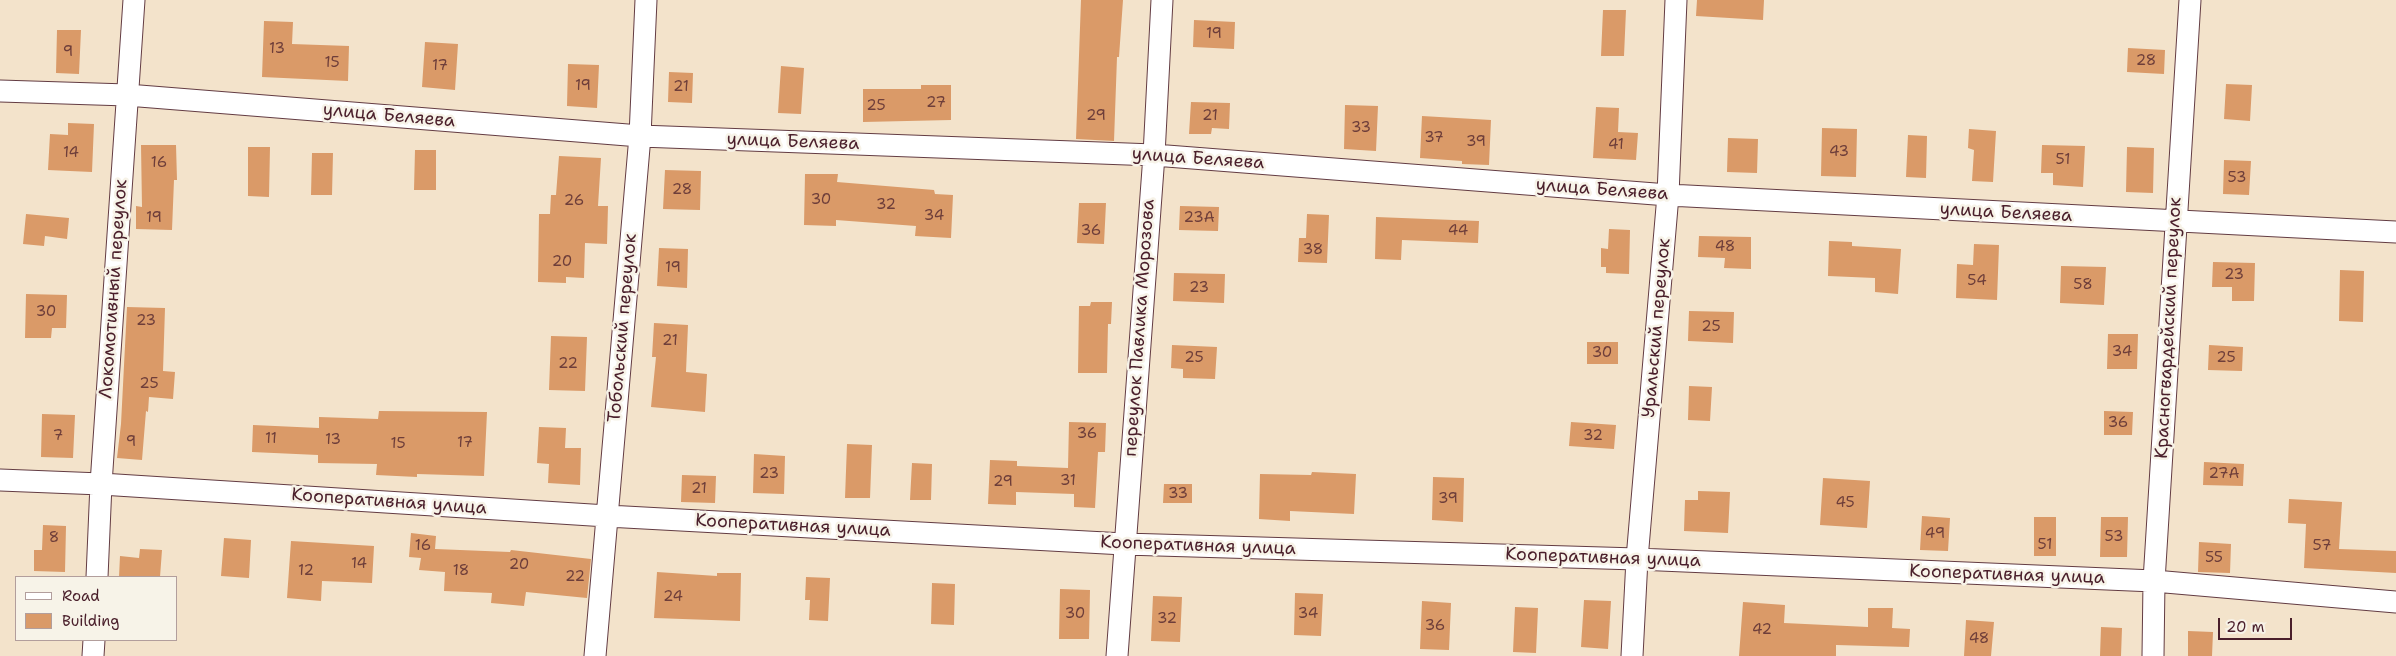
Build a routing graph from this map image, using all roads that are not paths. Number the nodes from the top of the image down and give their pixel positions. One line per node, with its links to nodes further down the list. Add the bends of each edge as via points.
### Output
1 (134, 0): 7 (street, Локомотивный переулок)
2 (646, 0): 8 (street, Тобольский переулок)
3 (1162, 0): 9 (street, переулок Павлика Морозова)
4 (1676, 0): 10 (street, Уральский переулок)
5 (2190, 0): 11 (street, Красногвардейский переулок)
6 (0, 91): 7 (street, улица Беляева)
7 (128, 95): 8 (street, улица Беляева); 14 (street, Локомотивный переулок)
8 (640, 136): 9 (street, улица Беляева); 15 (street, Тобольский переулок)
9 (1154, 155): 10 (street, улица Беляева); 16 (street, переулок Павлика Морозова)
10 (1668, 195): 11 (street, улица Беляева); 17 (street, Уральский переулок)
11 (2176, 222): 12 (street, улица Беляева); 19 (street, Красногвардейский переулок)
12 (2396, 232)
13 (0, 480): 14 (street, Кооперативная улица)
14 (101, 484): 15 (street, Кооперативная улица); 18 (street, Локомотивный переулок)
15 (607, 516): 16 (street, Кооперативная улица); 23 (street, Тобольский переулок)
16 (1124, 544): 17 (street, Кооперативная улица); 24 (street, переулок Павлика Морозова)
17 (1637, 559): 19 (street, Кооперативная улица); 25 (street, Уральский переулок)
18 (97, 576)
19 (2154, 581): 20 (street, Кооперативная улица); 26 (street, Красногвардейский переулок)
20 (2396, 602)
21 (94, 641): 22 (street)
22 (94, 656)
23 (595, 656)
24 (1117, 656)
25 (1632, 656)
26 (2153, 656)

